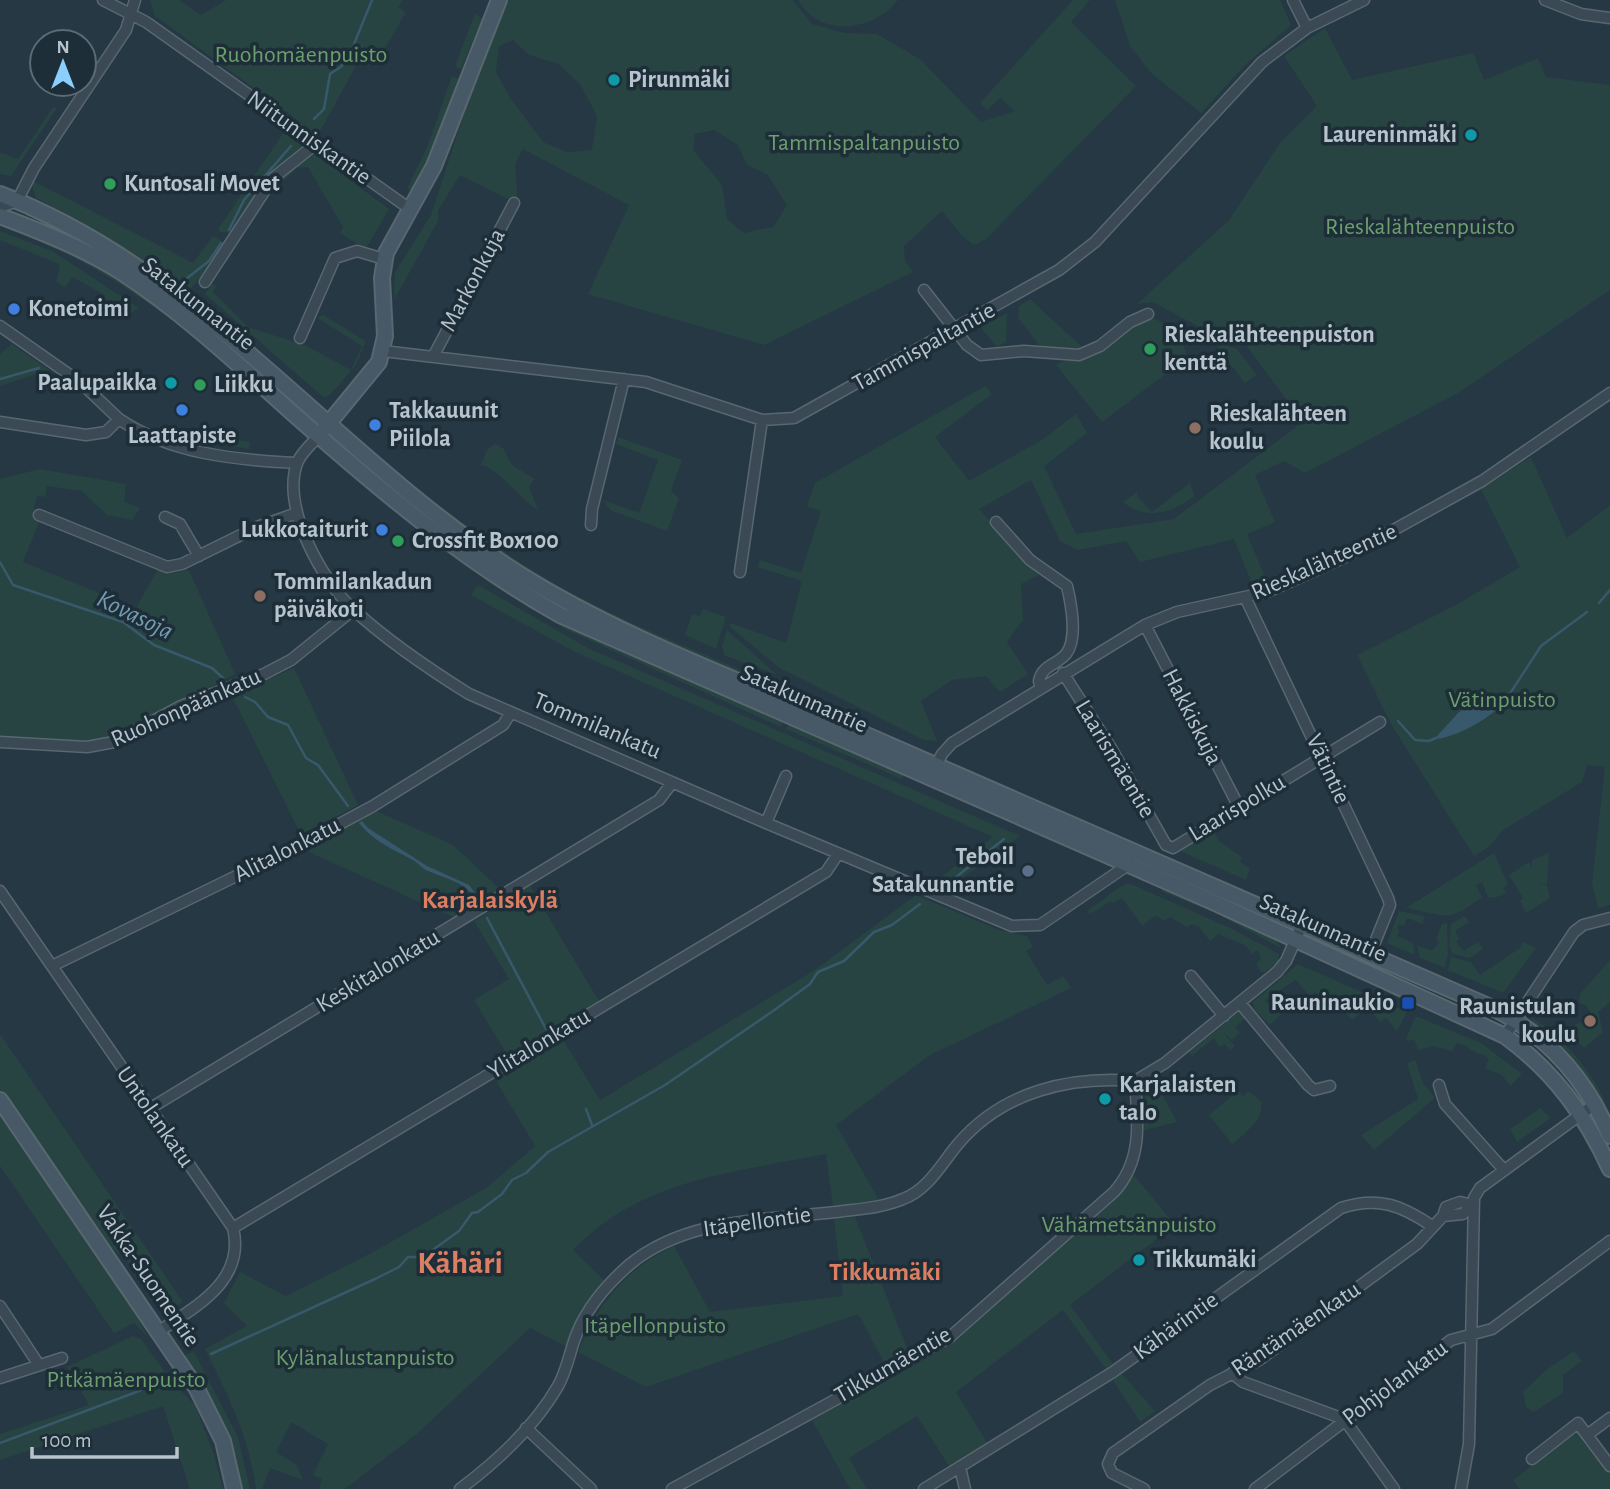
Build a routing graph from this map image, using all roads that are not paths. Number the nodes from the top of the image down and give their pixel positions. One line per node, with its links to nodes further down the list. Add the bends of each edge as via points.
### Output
1 (103, 0): 7 (street, Niitunniskantie)
2 (135, 0): 7 (street)
3 (499, 0): 15 (main road, via 446,141)
4 (1293, 0): 9 (street)
5 (1364, 0): 9 (street, Tammispaltantie)
6 (1545, 0): 8 (street, via 1581,14)
7 (133, 13): 10 (street, Niitunniskantie); 12 (street)
8 (1610, 18)
9 (1307, 28): 22 (street, Tammispaltantie, via 1262,62 1096,242 1059,270)
10 (317, 143): 15 (street, Niitunniskantie); 18 (street, via 273,178)
11 (0, 194): 12 (main road, Satakunnantie)
12 (17, 201): 14 (street); 31 (main road, Satakunnantie, via 87,235 170,288)
13 (513, 203): 25 (street, Markonkuja)
14 (0, 207)
15 (410, 209): 17 (main road)
16 (0, 216): 32 (main road, Satakunnantie, via 77,248 134,281 189,320)
17 (384, 259): 23 (street, via 357,251 335,258); 24 (main road)
18 (205, 282)
19 (924, 290): 22 (street)
20 (1148, 314): 22 (street, via 1086,354 976,353)
21 (0, 326): 28 (street, via 80,382)
22 (956, 330): 29 (street, Tammispaltantie, via 803,415 785,421)
23 (300, 338)
24 (383, 351): 25 (street, Tammispaltantie); 31 (main road, via 374,370)
25 (433, 357): 26 (street, Tammispaltantie)
26 (624, 379): 29 (street, Tammispaltantie, via 657,385); 38 (street)
27 (1610, 393): 41 (street, Rieskalähteentie, via 1432,511 1343,558)
28 (119, 419): 30 (street, via 106,432 86,435); 33 (street, via 165,444)
29 (762, 420): 40 (street)
30 (0, 422)
31 (329, 424): 32 (main road); 50 (main road, Satakunnantie, via 447,523 540,586 588,613)
32 (319, 436): 33 (street); 50 (main road, Satakunnantie, via 439,535 532,599 585,628)
33 (297, 463): 34 (street, Tommilankatu)
34 (297, 513): 39 (street); 42 (street, Tommilankatu, via 315,559)
35 (39, 515): 39 (street, via 160,565 175,566)
36 (165, 517): 39 (street, via 180,524)
37 (996, 522): 45 (street, via 1030,560 1066,586 1070,648 1043,670)
38 (591, 525)
39 (199, 556)
40 (740, 572)
41 (1246, 599): 43 (street, Rieskalähteentie, via 1210,604); 49 (street, Vätintie)
42 (353, 610): 46 (street, Tommilankatu, via 424,666); 48 (street, Ruohonpäänkatu, via 290,660 181,706 114,743 76,747)
43 (1145, 625): 44 (street, Rieskalähteentie); 53 (street, Hakkiskuja)
44 (1063, 673): 45 (street, Rieskalähteentie); 55 (street, Laarismäentie)
45 (1040, 686): 50 (street, Rieskalähteentie, via 952,743)
46 (510, 714): 52 (street, Tommilankatu); 64 (street, Alitalonkatu, via 503,725 362,812)
47 (1380, 722): 49 (street, Laarispolku)
48 (0, 742)
49 (1322, 756): 53 (street, Laarispolku); 63 (street, Vätintie, via 1390,905)
50 (933, 773): 57 (main road, Satakunnantie); 58 (main road, Satakunnantie)
51 (786, 776): 54 (street)
52 (672, 783): 54 (street, Tommilankatu); 75 (street, Keskitalonkatu, via 659,800)
53 (1240, 809): 55 (street, Laarispolku, via 1173,848)
54 (766, 824): 56 (street, Tommilankatu)
55 (1166, 845)
56 (838, 854): 58 (street, Tommilankatu, via 1012,926 1040,925); 82 (street, Ylitalonkatu, via 826,873)
57 (1141, 855): 58 (street); 61 (main road, Satakunnantie)
58 (1128, 865): 62 (main road, Satakunnantie)
59 (0, 891): 64 (street, Untolankatu)
60 (1610, 918): 68 (street, via 1583,925 1567,940)
61 (1302, 925): 62 (street); 68 (main road, Satakunnantie)
62 (1295, 941): 66 (street, via 1282,967); 69 (main road, Satakunnantie)
63 (1375, 942)
64 (52, 965): 75 (street, Untolankatu)
65 (1191, 976): 67 (street)
66 (1240, 1003): 67 (street); 72 (street, via 1308,1085 1314,1090)
67 (1224, 1016): 70 (street, via 1155,1071)
68 (1514, 1020): 69 (street); 74 (main road, Satakunnantie, via 1562,1059)
69 (1505, 1036): 76 (main road, Satakunnantie, via 1549,1073)
70 (1135, 1081): 93 (street, Itäpellontie, via 1069,1082 1010,1102 965,1136 922,1188 895,1202 710,1227 653,1248 620,1274 587,1311 558,1386); 101 (street, Tikkumäentie, via 1137,1140 1122,1183 950,1337)
71 (1438, 1085): 79 (street, via 1446,1104)
72 (1330, 1086)
73 (0, 1100): 85 (main road, Vakka-Suomentie)
74 (1595, 1104): 76 (street); 77 (main road, Satakunnantie)
75 (149, 1109): 82 (street, Untolankatu)
76 (1582, 1113): 78 (main road, Satakunnantie); 79 (street)
77 (1610, 1136)
78 (1610, 1169)
79 (1504, 1170): 80 (street, via 1480,1188)
80 (1473, 1205): 81 (street, Räntämäenkatu, via 1446,1207); 86 (street)
81 (1432, 1226): 89 (street, Räntämäenkatu, via 1417,1244 1259,1360); 97 (street, Kähärintie, via 1406,1209 1382,1202 1340,1208 1114,1372)
82 (233, 1228): 85 (street, via 233,1257 226,1279)
83 (1610, 1241): 86 (street, Pohjolankatu, via 1492,1329)
84 (0, 1306): 88 (street)
85 (159, 1332): 98 (main road, Vakka-Suomentie, via 205,1403 223,1441)
86 (1473, 1335): 92 (street, Pohjolankatu, via 1451,1340); 107 (street, via 1469,1444)
87 (62, 1358): 88 (street)
88 (39, 1365): 90 (street)
89 (1232, 1373): 92 (street, via 1243,1382); 104 (street, Räntämäenkatu, via 1210,1384 1108,1460 1112,1473)
90 (0, 1378)
91 (1610, 1418): 94 (street)
92 (1344, 1419): 105 (street, Pohjolankatu); 106 (street)
93 (526, 1427): 99 (street, Itäpellontie); 100 (street)
94 (1587, 1435): 95 (street, via 1578,1423); 96 (street)
95 (1532, 1459)
96 (1610, 1466)
97 (960, 1467): 102 (street, Kähärintie); 103 (street)
98 (234, 1489)
99 (460, 1489)
100 (591, 1489)
101 (672, 1489)
102 (924, 1489)
103 (965, 1489)
104 (1143, 1489)
105 (1255, 1489)
106 (1394, 1489)
107 (1461, 1489)

